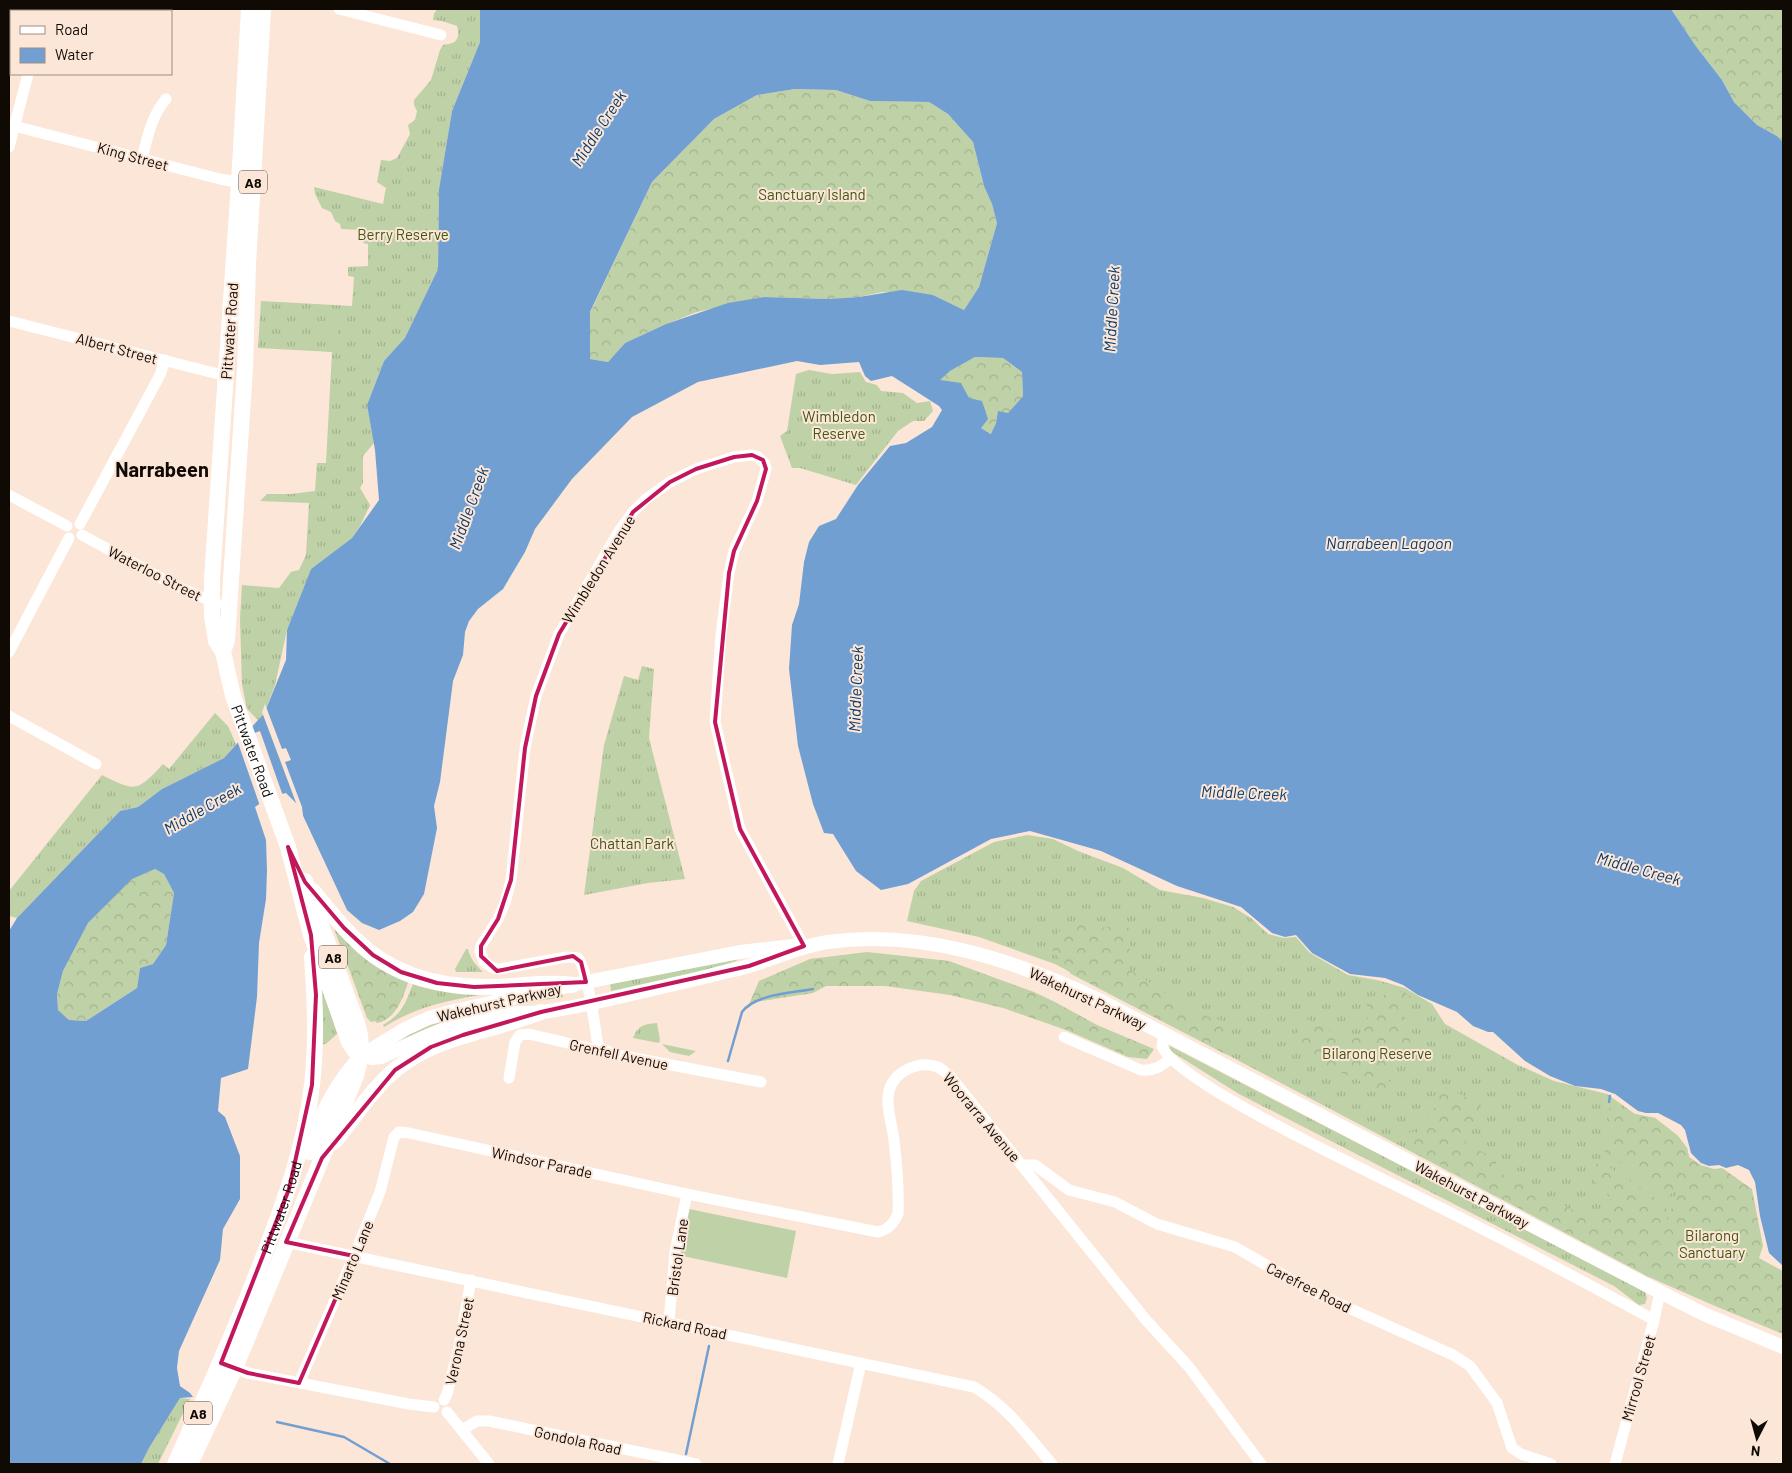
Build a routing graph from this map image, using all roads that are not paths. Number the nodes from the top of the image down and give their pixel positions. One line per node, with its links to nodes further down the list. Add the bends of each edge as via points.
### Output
1 (249, 9): 10 (highway, Pittwater Road / A8)
2 (263, 9): 10 (highway, Pittwater Road / A8)
3 (339, 9): 4 (street)
4 (441, 35)
5 (28, 75): 7 (street)
6 (166, 99): 9 (street, via 156,111)
7 (14, 126): 8 (street); 9 (street, King Street)
8 (9, 147)
9 (142, 158): 10 (street, King Street)
10 (246, 184): 13 (highway, Pittwater Road / A8); 19 (highway, Pittwater Road / A8, via 245,369)
11 (9, 321): 12 (street, Albert Street)
12 (165, 360): 13 (street, Albert Street); 16 (street, via 160,376)
13 (226, 376): 18 (highway, Pittwater Road / A8)
14 (9, 495): 15 (street)
15 (64, 524): 16 (street); 17 (street, via 65,532)
16 (80, 524): 17 (street, via 83,528)
17 (77, 537): 18 (street, Waterloo Street); 20 (street)
18 (212, 603): 19 (street, Waterloo Street); 21 (highway, Pittwater Road / A8, via 216,641)
19 (229, 608): 21 (highway, Pittwater Road / A8)
20 (9, 652)
21 (223, 652): 24 (highway, Pittwater Road / A8, via 233,696)
22 (9, 716): 23 (street)
23 (96, 764)
24 (288, 848): 25 (highway, Pittwater Road / A8); 26 (highway, Pittwater Road / A8)
25 (306, 882): 30 (highway, via 356,941 386,965 407,975 436,983 474,987 552,982); 36 (highway, Pittwater Road / A8, via 358,1026)
26 (311, 935): 36 (highway, Pittwater Road / A8, via 346,1036); 43 (highway, Pittwater Road / A8, via 316,995 312,1085 301,1148)
27 (804, 946): 28 (main road, Wakehurst Parkway); 29 (main road, Wakehurst Parkway); 30 (street, Wimbledon Avenue, via 740,828 715,722 729,572 766,469 758,457 734,457 696,469 670,482 633,512 559,634 536,696 525,748 511,880 502,911 481,946 481,956 487,965 499,969 573,956 581,962); 33 (main road, Wakehurst Parkway, via 849,940 896,940 968,952 1056,980)
28 (740, 952): 29 (main road); 30 (main road, Wakehurst Parkway)
29 (749, 966): 31 (main road, Wakehurst Parkway)
30 (579, 984): 31 (street, Wimbledon Avenue); 36 (main road, Wakehurst Parkway, via 429,1018)
31 (590, 1004): 32 (main road, Wakehurst Parkway); 35 (street, Wimbledon Avenue)
32 (541, 1012): 36 (main road, Wakehurst Parkway, via 502,1014 470,1021 440,1030 381,1057); 41 (highway, via 449,1040 413,1057 370,1096)
33 (1164, 1034): 37 (street, Wakehurst Parkway, via 1162,1046); 48 (main road, Wakehurst Parkway)
34 (1064, 1037): 37 (street, via 1141,1070 1158,1068)
35 (598, 1046): 38 (street, Grenfell Avenue, via 592,1049 529,1034 520,1035); 39 (street, Grenfell Avenue, via 614,1054)
36 (361, 1056): 41 (highway, Pittwater Road / A8); 43 (highway, via 328,1103 304,1166)
37 (1170, 1059): 49 (street, Wakehurst Parkway, via 1193,1077 1268,1121)
38 (509, 1078)
39 (761, 1082)
40 (396, 1134): 44 (street, Windsor Parade, via 409,1133); 46 (street, Minarto Lane, via 380,1192)
41 (322, 1158): 45 (highway, Pittwater Road / A8)
42 (1023, 1165): 44 (street, Woorarra Avenue, via 950,1076 939,1068 915,1065 896,1078 889,1090 898,1214 886,1229 878,1232 866,1230); 65 (street, Woorarra Avenue, via 1140,1313 1189,1367); 66 (street, Carefree Road, via 1035,1166 1069,1190 1114,1202 1157,1224 1235,1247 1311,1291 1453,1355 1470,1366 1497,1403 1512,1448)
43 (289, 1189): 53 (highway, Pittwater Road / A8, via 238,1324)
44 (687, 1194): 50 (street, Bristol Lane, via 675,1252)
45 (286, 1242): 46 (street, Rickard Road); 53 (highway, Pittwater Road / A8)
46 (354, 1256): 47 (street, Rickard Road); 54 (street, Minarto Lane)
47 (471, 1280): 50 (street, Rickard Road); 55 (street, Verona Street, via 459,1347)
48 (1660, 1292): 49 (street, Mirrool Street); 51 (main road, Wakehurst Parkway)
49 (1654, 1320): 67 (street, Mirrool Street)
50 (668, 1321): 52 (street, Rickard Road)
51 (1783, 1347)
52 (861, 1363): 63 (street); 64 (street, Rickard Road, via 974,1387 991,1396 1008,1412)
53 (228, 1366): 54 (street); 59 (highway, Pittwater Road / A8); 60 (highway, Pittwater Road / A8)
54 (299, 1383): 56 (street)
55 (444, 1400): 56 (street, via 437,1401); 57 (street, via 449,1405)
56 (434, 1407): 57 (street, via 440,1414)
57 (447, 1412): 58 (street)
58 (462, 1430): 61 (street); 62 (street, Gondola Road, via 478,1421 489,1421)
59 (175, 1464)
60 (190, 1464)
61 (488, 1464)
62 (696, 1464)
63 (838, 1464)
64 (1052, 1464)
65 (1261, 1464)
66 (1551, 1464)
67 (1615, 1464)

